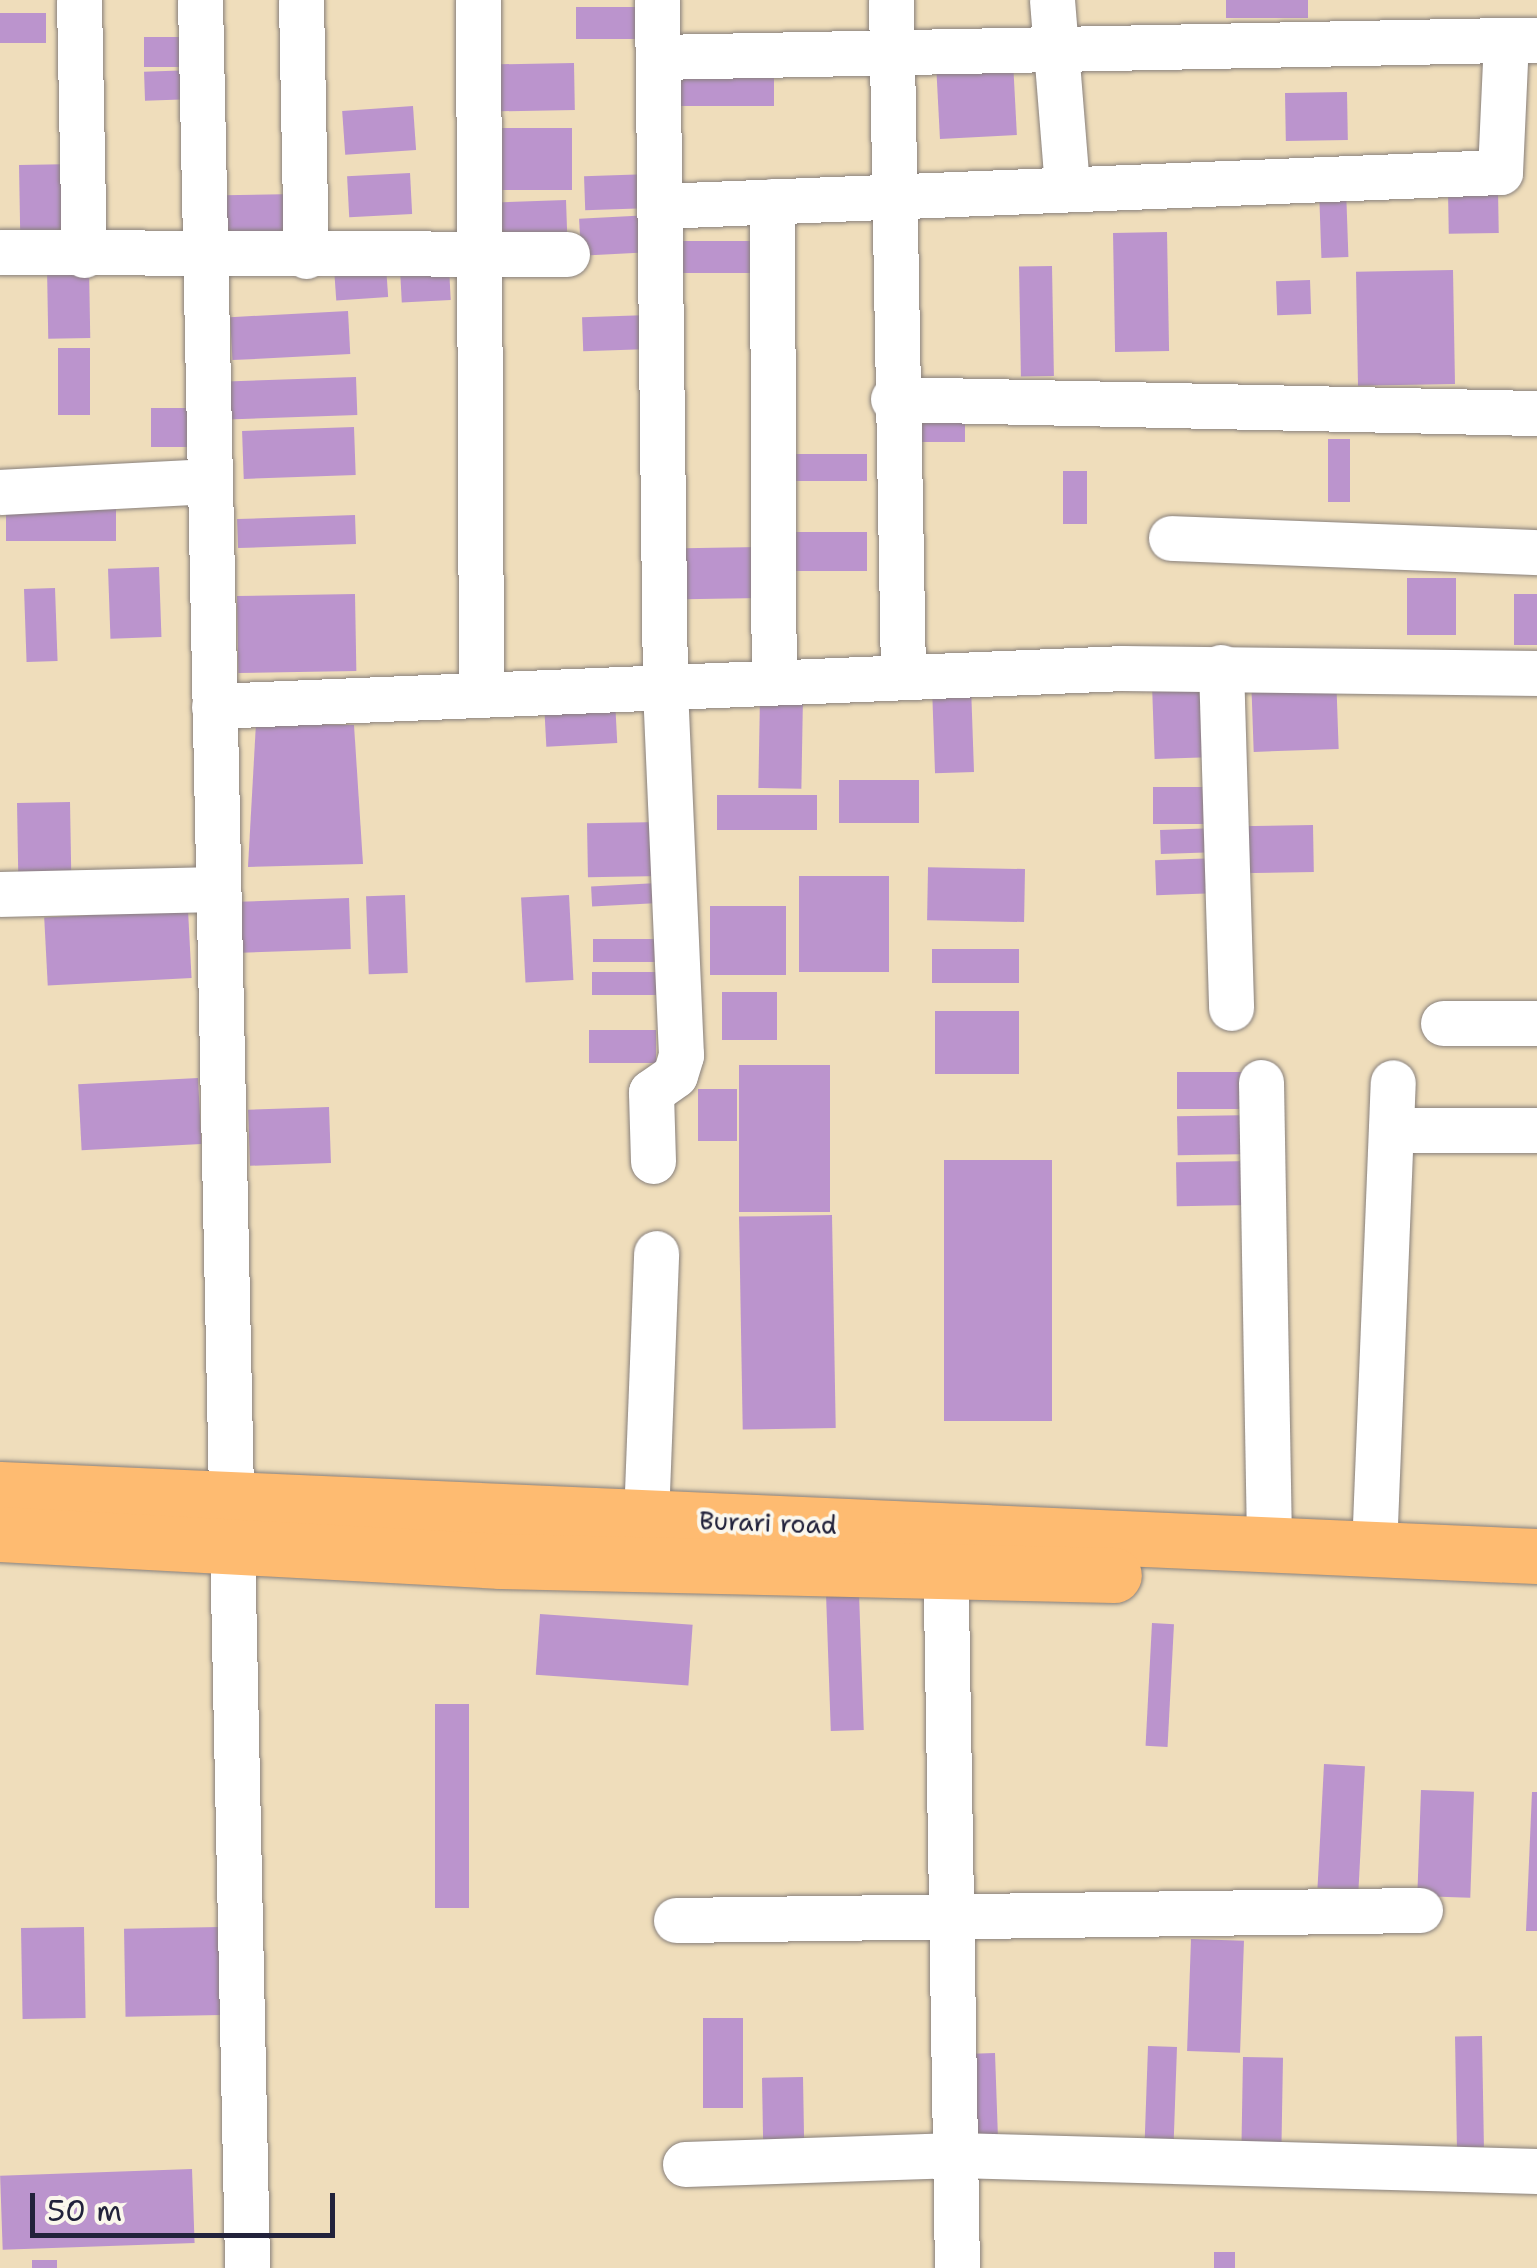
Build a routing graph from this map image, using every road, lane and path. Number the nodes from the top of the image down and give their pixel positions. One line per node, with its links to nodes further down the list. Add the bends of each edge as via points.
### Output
1 (78, 0): 18 (street)
2 (200, 0): 21 (street)
3 (301, 0): 20 (street)
4 (478, 0): 17 (street)
5 (657, 0): 11 (street)
6 (892, 0): 9 (street)
7 (1052, 0): 10 (street)
8 (1521, 40): 10 (street); 12 (street, via 1500,172)
9 (894, 52): 10 (street); 11 (street); 13 (street)
10 (1054, 52): 12 (street)
11 (658, 57): 15 (street)
12 (1067, 187): 13 (street)
13 (899, 195): 14 (street); 22 (street)
14 (772, 201): 15 (street); 31 (street)
15 (660, 206): 32 (street)
16 (0, 252): 18 (street)
17 (481, 252): 19 (street); 20 (street); 33 (street)
18 (84, 254): 21 (street)
19 (567, 254)
20 (306, 256): 21 (street)
21 (200, 258): 24 (street)
22 (893, 398): 23 (street); 30 (street)
23 (1537, 413)
24 (206, 481): 25 (street); 34 (street)
25 (0, 492)
26 (1171, 538): 27 (street)
27 (1537, 552)
28 (1221, 667): 29 (street); 30 (street); 37 (street)
29 (1537, 673)
30 (903, 677): 31 (street)
31 (774, 682): 32 (street)
32 (665, 688): 33 (street); 44 (street, via 680,1055 675,1075 651,1092)
33 (480, 694): 34 (street)
34 (214, 706): 35 (street)
35 (217, 889): 36 (street); 48 (street)
36 (0, 894)
37 (1231, 1008)
38 (1443, 1023): 39 (street)
39 (1537, 1023)
40 (1261, 1082): 50 (street)
41 (1392, 1082): 42 (street)
42 (1391, 1130): 43 (street); 51 (street)
43 (1537, 1130)
44 (653, 1161)
45 (656, 1253): 47 (street)
46 (0, 1490): 48 (main road, Burari road)
47 (646, 1518): 48 (main road, Burari road); 52 (main road, Burari road)
48 (226, 1524): 49 (main road, Burari road); 52 (main road, Burari road); 61 (street)
49 (0, 1534)
50 (1270, 1545): 51 (main road, Burari road); 52 (main road, Burari road)
51 (1374, 1549): 53 (main road, Burari road)
52 (946, 1551): 54 (main road, Burari road); 56 (street)
53 (1537, 1556)
54 (1537, 1594)
55 (1420, 1910): 56 (street)
56 (952, 1919): 57 (street); 58 (street)
57 (676, 1920)
58 (956, 2156): 59 (street); 60 (street); 62 (street)
59 (685, 2164)
60 (1537, 2171)
61 (248, 2268)
62 (957, 2268)

